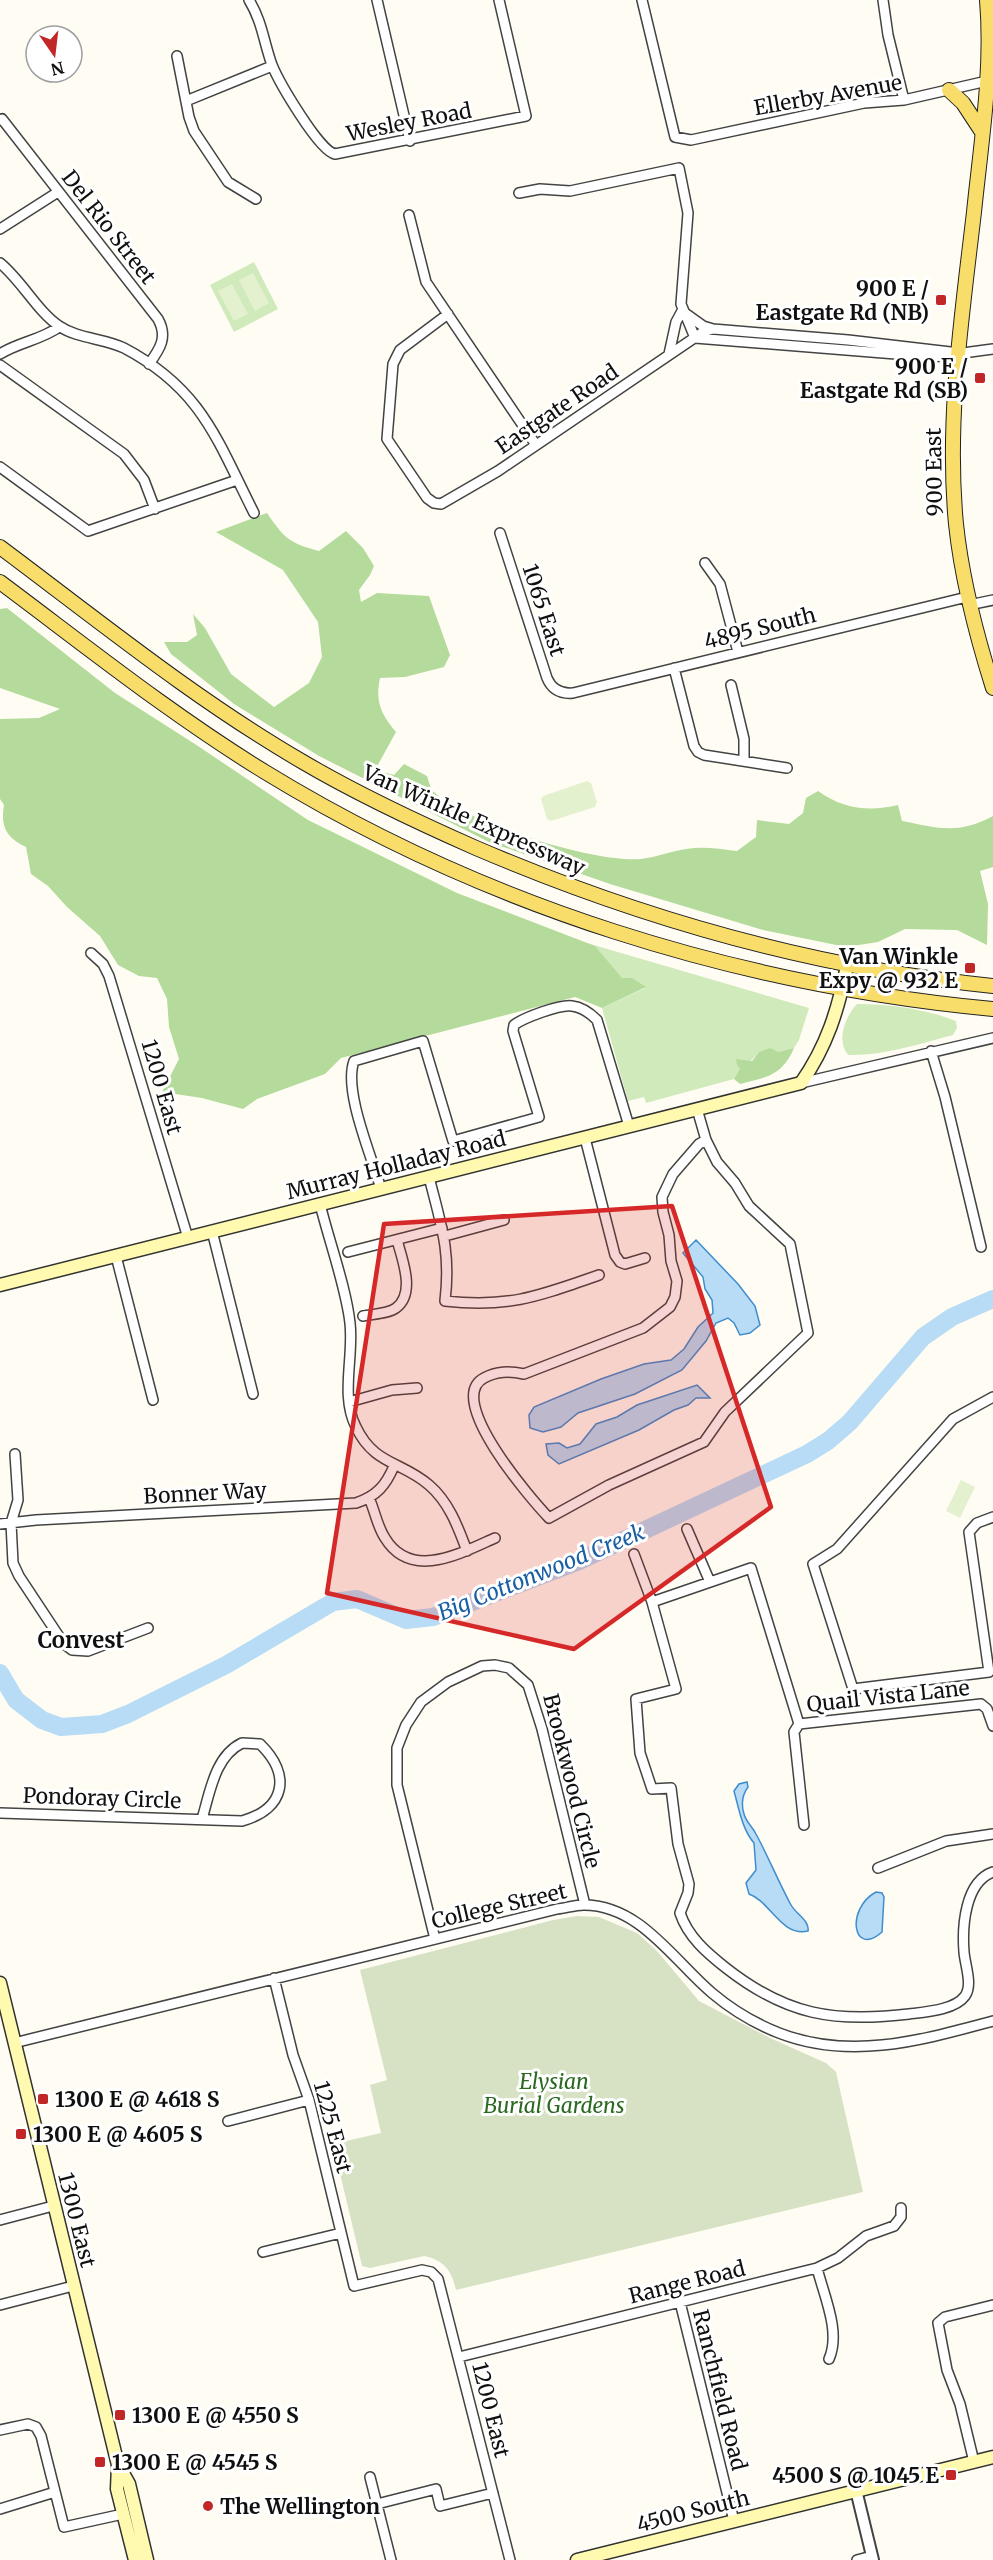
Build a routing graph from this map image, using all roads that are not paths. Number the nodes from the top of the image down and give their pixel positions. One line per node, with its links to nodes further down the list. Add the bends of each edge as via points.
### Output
1 (249, 0): 8 (street, Wesley Road, via 260,22)
2 (377, 0): 15 (street)
3 (500, 0): 15 (street, Wesley Road, via 526,116)
4 (642, 0): 11 (street, Ellerby Avenue, via 675,137 691,140 864,103)
5 (883, 0): 11 (street)
6 (987, 0): 9 (main road, 900 East)
7 (177, 56): 12 (street)
8 (272, 66): 12 (street); 15 (street, Wesley Road, via 319,144 329,153)
9 (987, 81): 10 (street, Ellerby Avenue); 14 (main road, 900 East)
10 (949, 90): 11 (street, Ellerby Avenue); 14 (main road)
11 (904, 100)
12 (186, 101): 18 (street, via 194,131 228,182)
13 (0, 120): 16 (street, Del Rio Street)
14 (982, 132): 28 (main road, 900 East)
15 (410, 141)
16 (58, 192): 20 (street); 31 (street, Del Rio Street, via 160,322 163,342)
17 (519, 193): 22 (street, via 540,189 570,191 679,168 688,213)
18 (256, 199)
19 (409, 215): 23 (street, via 424,276)
20 (0, 229)
21 (0, 263): 24 (street)
22 (682, 311): 25 (street); 26 (street); 30 (street)
23 (448, 314): 33 (street); 33 (street, Eastgate Road, via 395,356 387,439 427,498 437,504 449,501)
24 (59, 327): 29 (street, via 47,336); 31 (street, via 107,341)
25 (713, 329): 26 (street, Eastgate Road); 28 (street)
26 (695, 338): 28 (street, via 933,357); 30 (street, Eastgate Road)
27 (993, 349): 28 (street)
28 (959, 353): 43 (main road, 900 East, via 953,422 954,488)
29 (0, 354)
30 (669, 354): 33 (street, Eastgate Road)
31 (149, 364): 35 (street, via 201,411)
32 (0, 365): 36 (street, via 124,454 144,480)
33 (536, 445)
34 (0, 467): 36 (street, via 88,531)
35 (237, 480): 36 (street); 37 (street)
36 (155, 509)
37 (254, 513)
38 (500, 533): 48 (street, 1065 East, via 547,678)
39 (0, 547): 52 (main road, Van Winkle Expressway, via 209,702 300,761 405,818 561,882 671,921)
40 (705, 563): 44 (street, via 720,584)
41 (0, 582): 54 (main road, via 225,747 304,795 418,854 523,899 651,943)
42 (993, 600): 43 (street, 4895 South)
43 (968, 601): 44 (street, 4895 South); 47 (main road, 900 East)
44 (738, 652): 45 (street, 4895 South)
45 (674, 668): 48 (street, 4895 South); 49 (street, via 696,750 704,755)
46 (731, 685): 49 (street, via 744,739)
47 (993, 688)
48 (561, 693)
49 (744, 761): 50 (street)
50 (787, 768)
51 (91, 953): 69 (street, 1200 East, via 103,964 112,983)
52 (847, 966): 53 (main road, Van Winkle Expressway); 54 (main road)
53 (993, 986)
54 (843, 988): 55 (main road); 58 (main road, via 823,1049)
55 (993, 1009)
56 (993, 1038): 57 (street, Murray Holladay Road)
57 (931, 1051): 58 (street, Murray Holladay Road); 71 (street)
58 (801, 1083): 59 (main road, Murray Holladay Road)
59 (697, 1109): 60 (main road, Murray Holladay Road); 62 (street)
60 (629, 1126): 61 (main road, Murray Holladay Road); 64 (street, via 597,1020 572,1005 514,1025 539,1117 453,1142 423,1041 354,1061 350,1071 352,1094)
61 (585, 1138): 63 (main road, Murray Holladay Road); 74 (street, via 615,1255 625,1264)
62 (706, 1140): 62 (street, via 673,1174 662,1197 677,1281 670,1307 643,1328 524,1374 493,1374 477,1382 473,1390 481,1421 500,1460 549,1518 609,1485 704,1442 725,1412 808,1332 790,1244 749,1206)
63 (429, 1177): 64 (main road, Murray Holladay Road); 68 (street)
64 (381, 1189): 65 (main road, Murray Holladay Road)
65 (320, 1204): 67 (main road, Murray Holladay Road); 82 (street, via 349,1315)
66 (504, 1220): 68 (street)
67 (213, 1231): 69 (main road, Murray Holladay Road); 79 (street)
68 (443, 1232): 70 (street); 75 (street, via 449,1265 445,1301 515,1302)
69 (188, 1238): 73 (main road, Murray Holladay Road)
70 (397, 1240): 72 (street); 77 (street, via 406,1282 401,1301 390,1311)
71 (981, 1247)
72 (348, 1252)
73 (116, 1256): 76 (main road, Murray Holladay Road); 81 (street)
74 (645, 1258)
75 (599, 1275)
76 (0, 1285)
77 (363, 1316)
78 (417, 1388): 82 (street, via 392,1390)
79 (254, 1394)
80 (993, 1397): 86 (street, via 953,1419 837,1549 813,1564 853,1689 989,1672 969,1532 977,1522)
81 (153, 1400)
82 (349, 1402): 84 (street, via 355,1426 365,1442)
83 (15, 1454): 87 (street, via 18,1500)
84 (394, 1466): 85 (street, via 382,1488); 91 (street, via 419,1476 438,1492 452,1513)
85 (369, 1498): 87 (street, Bonner Way, via 336,1505); 91 (street, via 385,1538 402,1555 434,1562)
86 (993, 1517)
87 (11, 1523): 88 (street, Bonner Way); 95 (street, via 15,1570 64,1644 72,1650 88,1651)
88 (0, 1524)
89 (687, 1529): 93 (street)
90 (495, 1538): 91 (street)
91 (467, 1551)
92 (634, 1554): 94 (street)
93 (710, 1582): 94 (street, Quail Vista Lane); 96 (street, Quail Vista Lane, via 751,1568)
94 (652, 1602): 103 (street, via 675,1689 636,1699 640,1753 652,1789 672,1788 678,1844 689,1884 680,1913 685,1928 709,1955 759,1992 813,2013 879,2018 940,2009 964,1998 968,1988 964,1928 971,1894 983,1876)
95 (148, 1628)
96 (799, 1724): 97 (street, Quail Vista Lane, via 981,1704); 100 (street, via 794,1732)
97 (993, 1726)
98 (0, 1813): 99 (street, Pondoray Circle)
99 (202, 1819): 99 (street, Pondoray Circle, via 216,1773 228,1753 242,1743 260,1744 276,1764 279,1776 278,1795 268,1810 242,1821)
100 (804, 1825)
101 (993, 1834): 102 (street, via 946,1841)
102 (878, 1868)
103 (993, 1872)
104 (585, 1905): 105 (street, College Street); 105 (street, Brookwood Circle, via 528,1684 509,1668 482,1666 448,1682 421,1702 401,1737 396,1758 399,1795); 108 (street, College Street, via 622,1914 639,1924 714,1995 764,2026 799,2039 849,2047 890,2046)
105 (435, 1939): 106 (street, College Street)
106 (274, 1978): 109 (street, College Street); 110 (street, 1225 East)
107 (0, 1983): 109 (main road, 1300 East)
108 (993, 2022)
109 (14, 2043): 112 (main road, 1300 East)
110 (309, 2100): 111 (street); 115 (street, 1225 East)
111 (228, 2121)
112 (53, 2205): 114 (street); 119 (main road, 1300 East)
113 (901, 2208): 117 (street, Range Road, via 901,2217 894,2226 866,2236 838,2258)
114 (0, 2220)
115 (340, 2233): 116 (street); 118 (street, 1225 East, via 354,2286 412,2271)
116 (263, 2252)
117 (817, 2268): 120 (street, Range Road); 124 (street, via 834,2335)
118 (432, 2272): 123 (street, 1200 East, via 443,2292)
119 (73, 2286): 122 (street); 128 (main road, 1300 East)
120 (680, 2302): 123 (street, Range Road); 136 (street, Ranchfield Road)
121 (993, 2305): 127 (street, via 945,2317 938,2323 947,2370)
122 (0, 2306)
123 (459, 2357): 132 (street, 1200 East)
124 (829, 2359)
125 (0, 2430): 131 (street, via 28,2424 36,2427)
126 (993, 2457): 127 (main road, 4500 South)
127 (974, 2462): 130 (main road, 4500 South)
128 (118, 2465): 135 (main road, 1300 East, via 117,2489); 139 (main road, 1300 East, via 129,2484)
129 (370, 2477): 133 (street)
130 (855, 2490): 136 (main road, 4500 South); 137 (street)
131 (55, 2492): 134 (street); 135 (street, via 64,2527)
132 (493, 2493): 133 (street, via 440,2506 436,2489); 141 (street, 1200 East)
133 (377, 2504): 140 (street)
134 (0, 2509)
135 (123, 2514): 138 (main road, 1300 East)
136 (734, 2521): 142 (main road, 4500 South)
137 (873, 2558): 143 (street)
138 (135, 2560)
139 (147, 2560)
140 (391, 2560)
141 (510, 2560)
142 (577, 2560)
143 (857, 2560)

